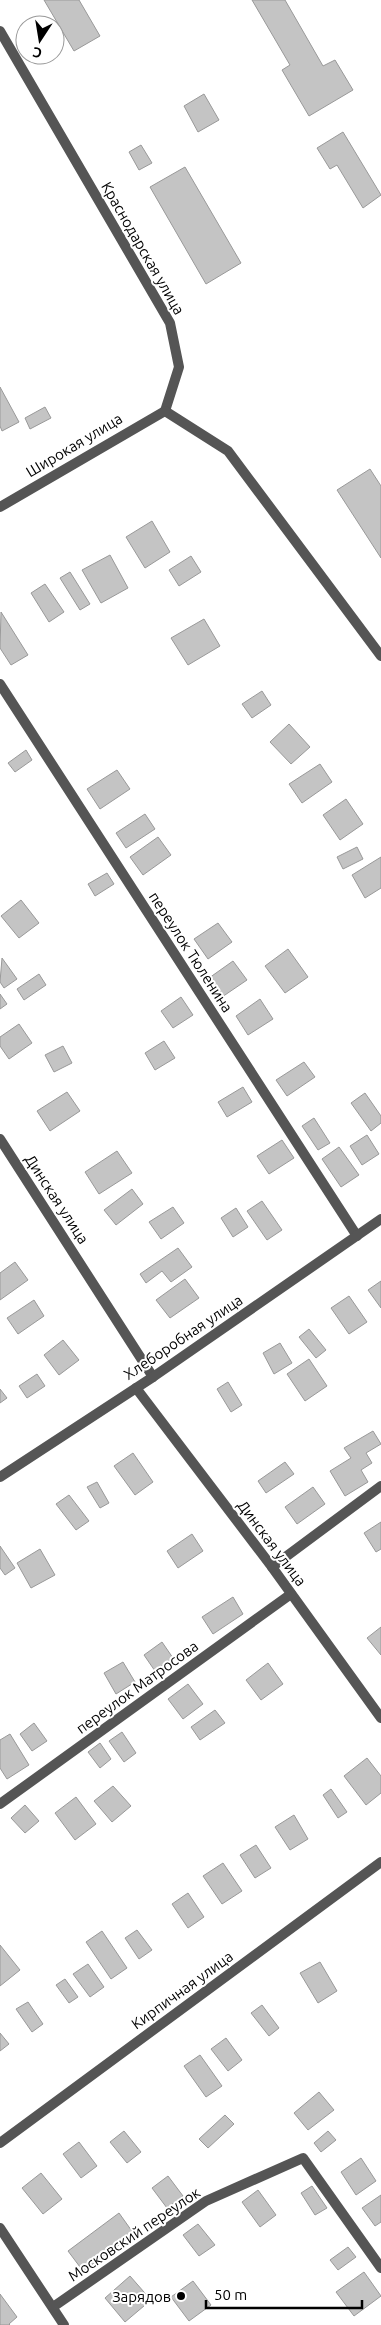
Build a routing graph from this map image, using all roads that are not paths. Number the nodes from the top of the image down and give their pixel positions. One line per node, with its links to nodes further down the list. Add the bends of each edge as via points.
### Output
1 (0, 31): 2 (street, Краснодарская улица, via 170,322 179,367)
2 (165, 411): 3 (street, Широкая улица); 4 (street, via 228,452)
3 (0, 507)
4 (381, 656)
5 (0, 684): 8 (street, переулок Тюленина)
6 (0, 1139): 9 (street, Динская улица)
7 (381, 1218): 8 (street, Хлеборобная улица)
8 (357, 1236): 9 (street, Хлеборобная улица)
9 (153, 1377): 10 (street, Хлеборобная улица)
10 (136, 1388): 11 (street, Хлеборобная улица); 13 (street, Динская улица)
11 (0, 1477)
12 (381, 1486): 13 (street)
13 (272, 1567): 14 (street, Динская улица)
14 (291, 1594): 15 (street, Динская улица); 16 (street, переулок Матросова)
15 (381, 1718)
16 (0, 1804)
17 (381, 1862): 18 (street, Кирпичная улица)
18 (0, 2143)
19 (0, 2228): 21 (street)
20 (381, 2268): 21 (street, Московский переулок, via 303,2158 206,2201)
21 (53, 2307): 22 (street)
22 (64, 2325)

